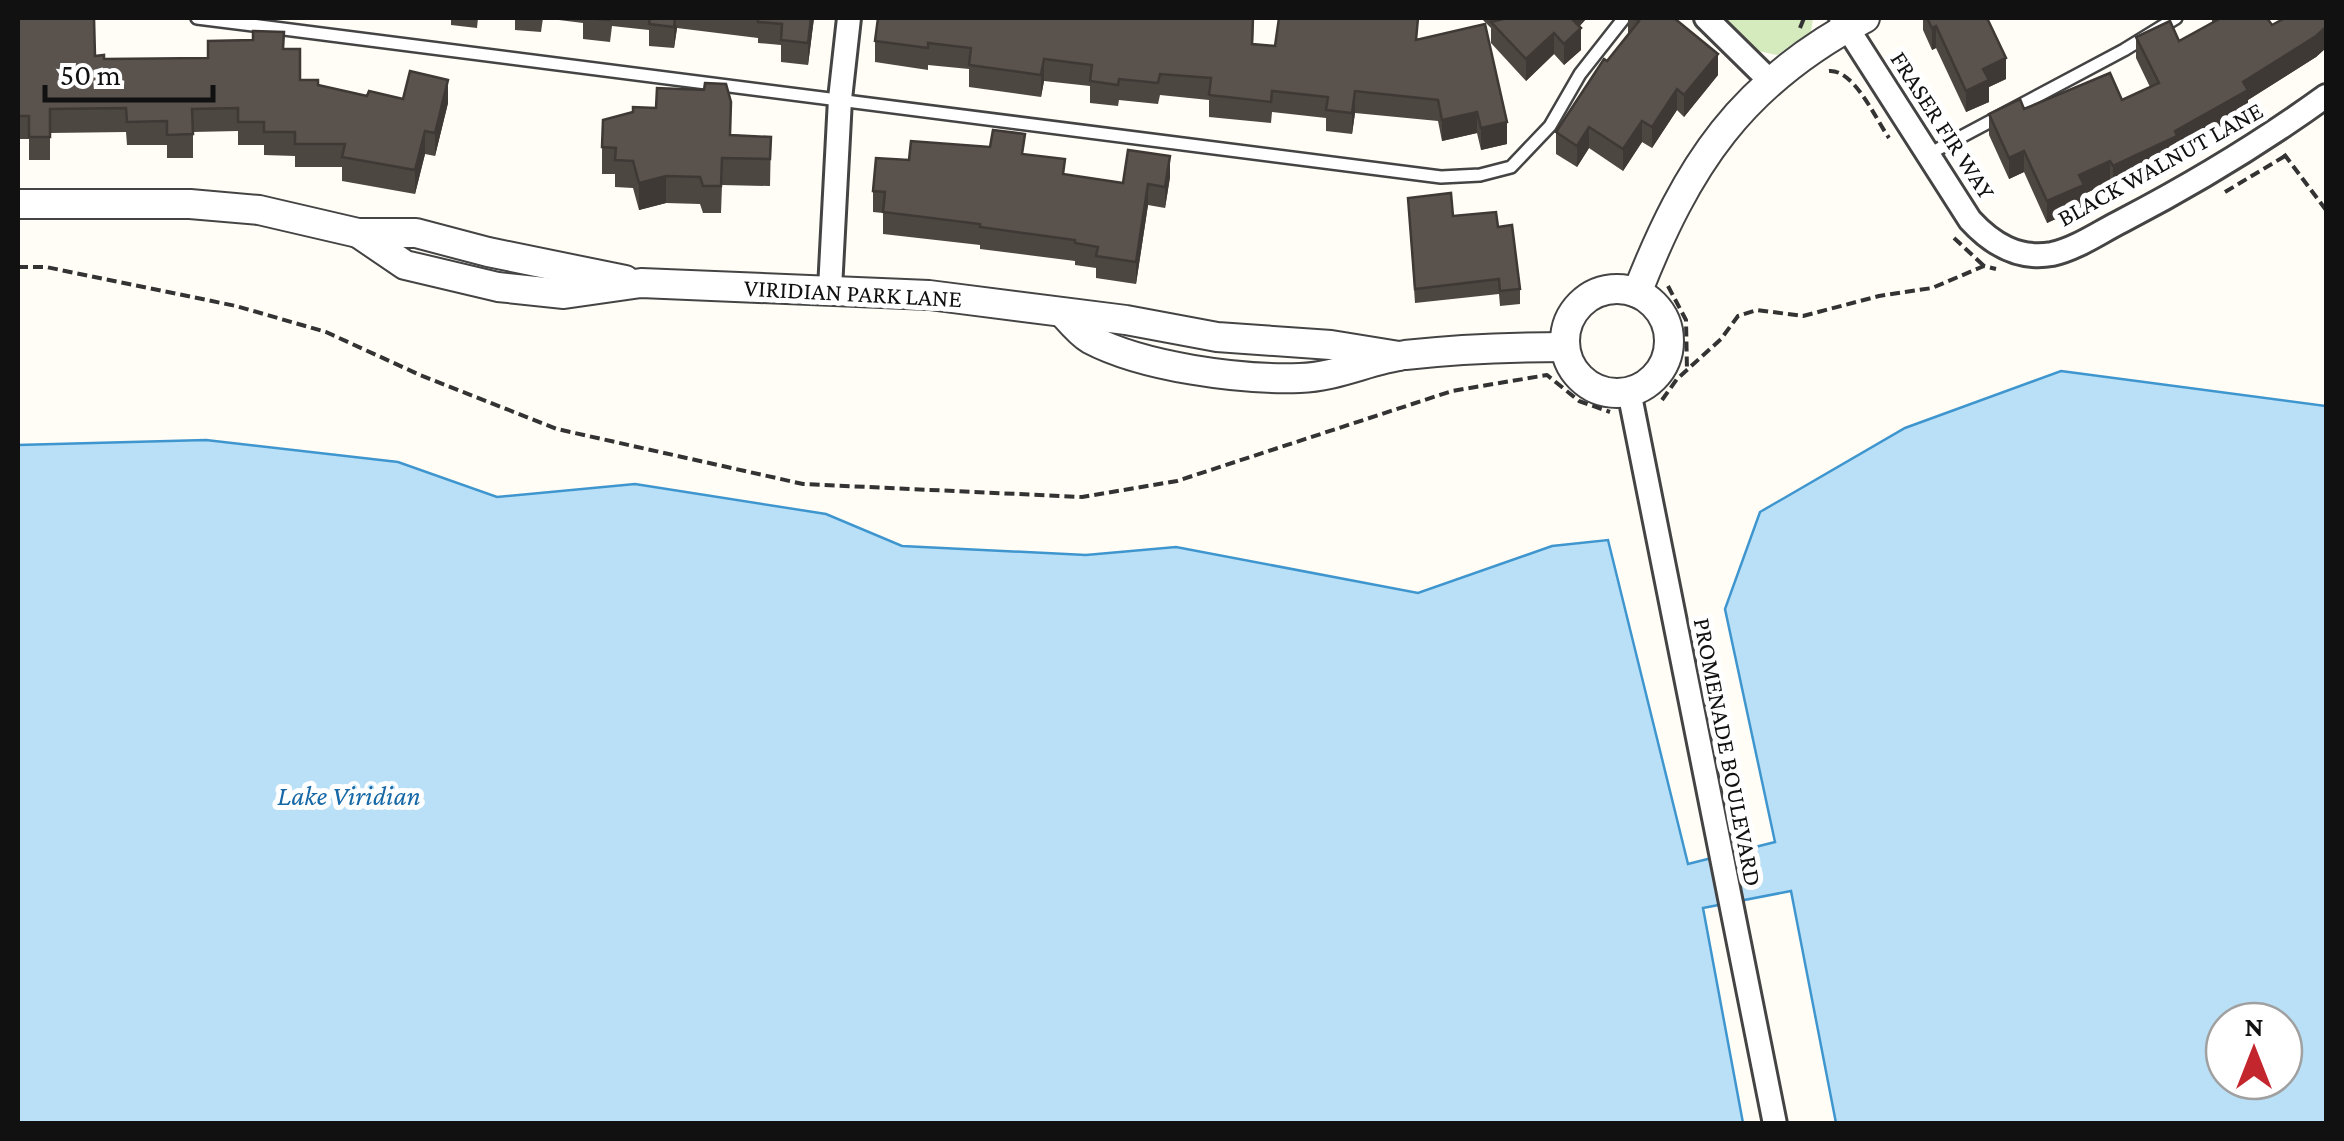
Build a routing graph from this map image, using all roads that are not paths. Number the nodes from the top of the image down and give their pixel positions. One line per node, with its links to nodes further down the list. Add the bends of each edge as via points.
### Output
1 (197, 18): 9 (lane)
2 (849, 18): 9 (street)
3 (1624, 18): 9 (lane, via 1531,149 1510,166 1480,175 1440,177)
4 (1706, 18): 7 (street)
5 (2176, 18): 10 (lane)
6 (1851, 21): 7 (street); 10 (street, FRASER FIR WAY)
7 (1768, 80): 14 (street, via 1715,138 1679,196)
8 (2326, 96): 12 (street, BLACK WALNUT LANE, via 2208,174 2084,241)
9 (840, 99): 13 (street)
10 (1927, 155): 12 (street, FRASER FIR WAY)
11 (18, 204): 13 (street, VIRIDIAN PARK LANE, via 259,210 358,233 406,265 498,287 564,294 642,284)
12 (2005, 260)
13 (830, 289): 15 (street, VIRIDIAN PARK LANE, via 1062,313 1086,337 1133,358 1215,372 1300,378 1399,356)
14 (1637, 293): 15 (street, via 1611,290 1586,299 1569,320); 16 (street, via 1660,311 1668,352 1654,377)
15 (1566, 346): 16 (street, via 1587,383)
16 (1622, 402): 17 (street, PROMENADE BOULEVARD, via 1641,453)
17 (1775, 1124)

